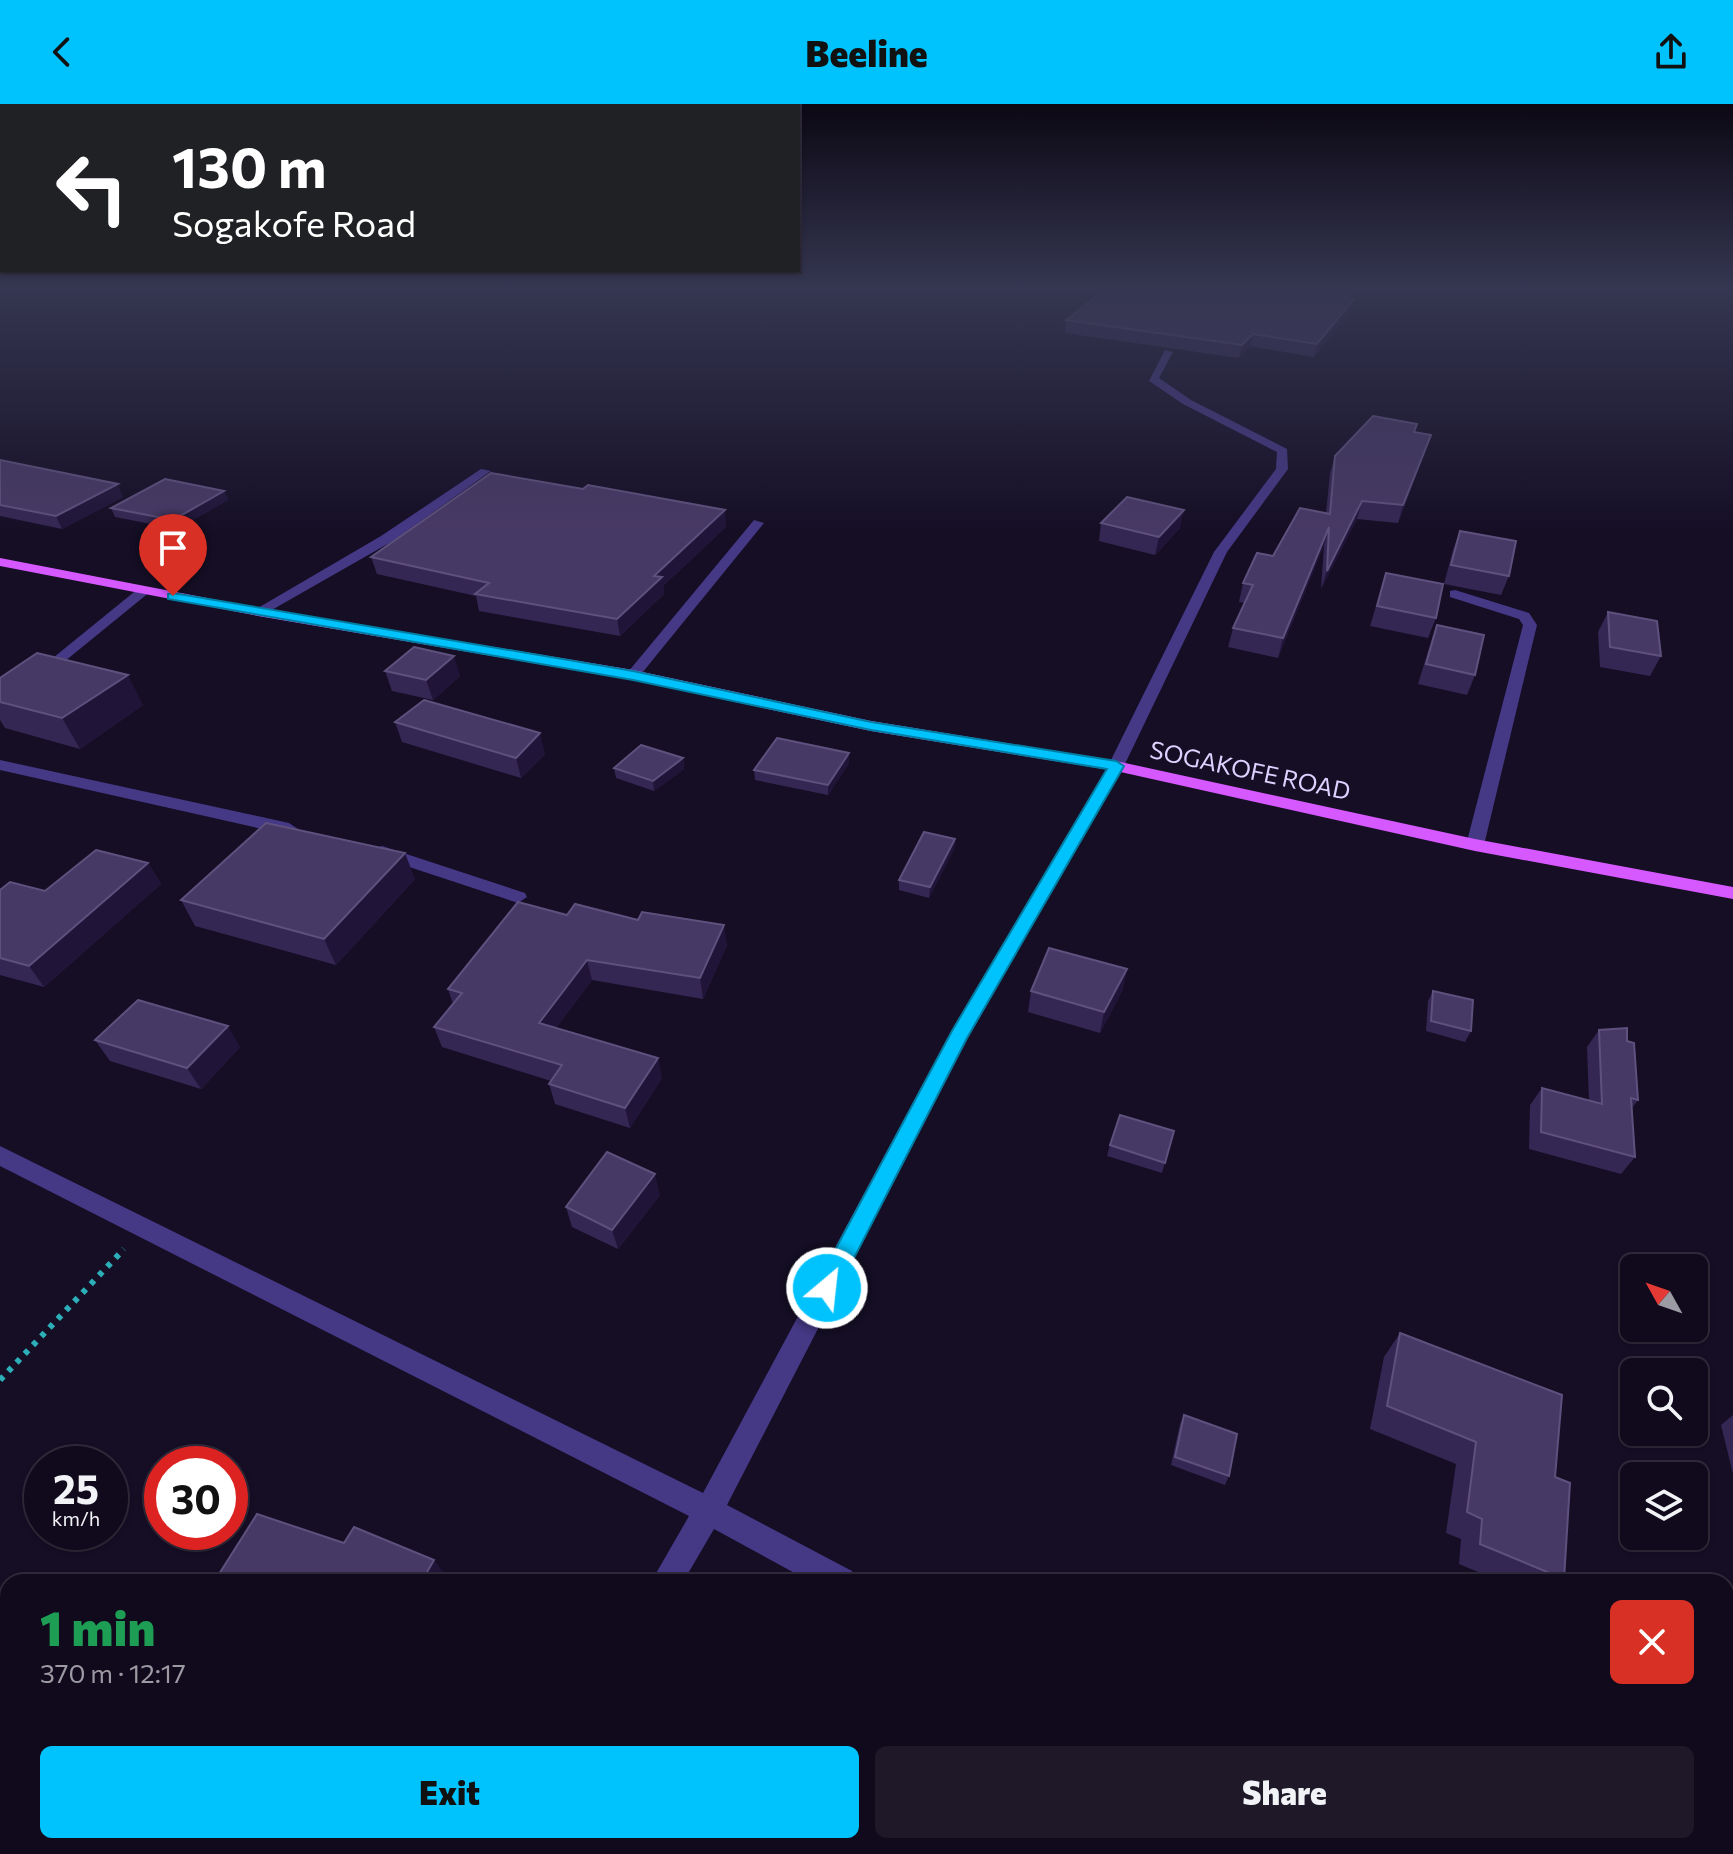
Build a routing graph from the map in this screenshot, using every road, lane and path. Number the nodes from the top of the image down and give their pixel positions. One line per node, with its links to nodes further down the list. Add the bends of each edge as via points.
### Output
1 (1158, 370): 11 (street, via 1153,379 1187,402 1283,451 1282,469 1221,552)
2 (485, 471): 7 (street, via 386,539)
3 (758, 523): 8 (street)
4 (0, 562): 5 (main road, SOGAKOFE ROAD)
5 (144, 591): 7 (main road, SOGAKOFE ROAD); 9 (street)
6 (1455, 594): 13 (street, via 1524,616 1530,625)
7 (258, 612): 8 (main road, SOGAKOFE ROAD)
8 (633, 675): 11 (main road, SOGAKOFE ROAD, via 871,726)
9 (0, 709)
10 (0, 765): 12 (street)
11 (1116, 766): 13 (main road, SOGAKOFE ROAD); 20 (street, via 959,1036)
12 (310, 834)
13 (1475, 845): 15 (main road, SOGAKOFE ROAD)
14 (368, 848): 16 (street)
15 (1733, 893)
16 (518, 897)
17 (0, 1155): 18 (street)
18 (144, 1228): 19 (path); 20 (street)
19 (0, 1380)
20 (709, 1511): 21 (street); 22 (street)
21 (671, 1574)
22 (826, 1574)

